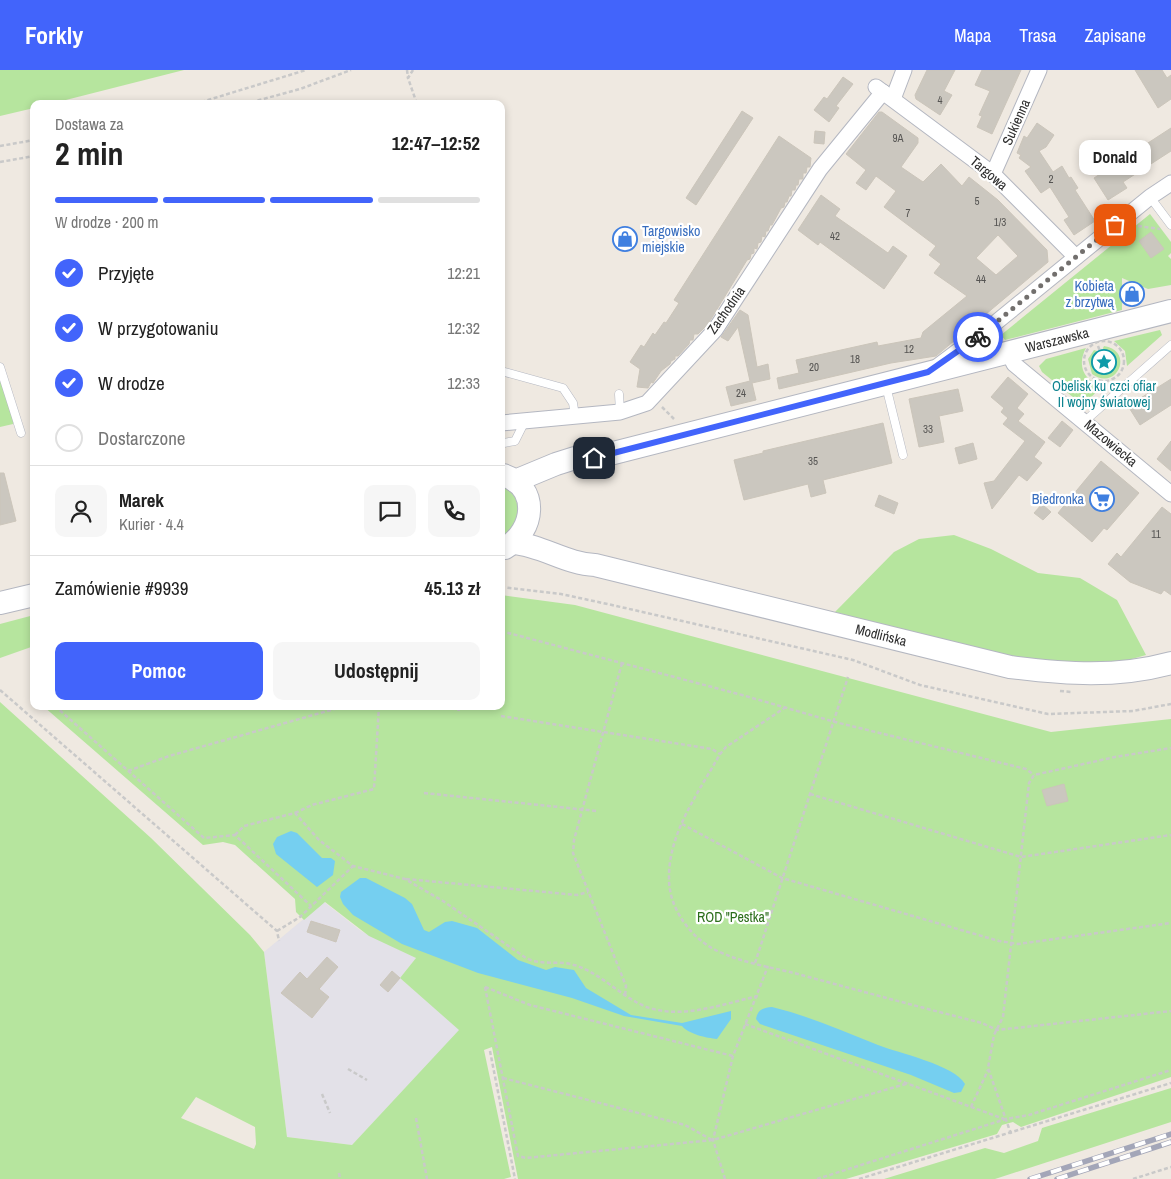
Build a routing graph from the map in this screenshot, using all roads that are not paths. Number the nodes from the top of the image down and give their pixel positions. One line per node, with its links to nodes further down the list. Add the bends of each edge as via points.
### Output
1 (904, 70): 3 (street)
2 (1039, 70): 4 (street, Sukienna)
3 (884, 92): 4 (street, Targowa); 19 (street, Zachodnia, via 820,169 714,330 647,403)
4 (993, 174): 8 (street, Targowa)
5 (1171, 183): 6 (street)
6 (1150, 197): 7 (lane); 8 (street)
7 (1167, 227)
8 (1076, 257): 10 (street)
9 (1171, 311): 12 (main road, Warszawska)
10 (994, 324): 13 (street, via 982,340); 16 (street)
11 (1171, 345): 22 (lane)
12 (1008, 352): 13 (main road, Warszawska); 22 (street, Mazowiecka, via 1014,364)
13 (985, 358): 16 (main road, Warszawska)
14 (0, 367): 24 (lane)
15 (505, 372): 20 (lane, via 563,388 573,403)
16 (928, 372): 17 (main road, Warszawska)
17 (885, 383): 26 (lane); 27 (main road, Warszawska)
18 (620, 394): 19 (lane)
19 (620, 412): 20 (street, Zachodnia)
20 (575, 416): 21 (street, Zachodnia)
21 (524, 421): 23 (street, Zachodnia); 25 (lane, via 515,441)
22 (1085, 421): 29 (street, Mazowiecka)
23 (505, 423)
24 (20, 433)
25 (505, 443)
26 (903, 455)
27 (594, 458): 28 (main road, Warszawska, via 575,458); 30 (main road, Warszawska, via 542,486)
28 (508, 478): 30 (main road, Modlińska, via 522,489)
29 (1171, 494)
30 (528, 510): 31 (main road, Warszawska, via 521,536); 32 (main road, Modlińska, via 546,535)
31 (507, 546): 32 (main road, Modlińska, via 538,548 579,564)
32 (595, 565): 35 (main road, Modlińska, via 1010,667 1064,674 1142,671)
33 (30, 596): 34 (main road)
34 (0, 603)
35 (1171, 664)

